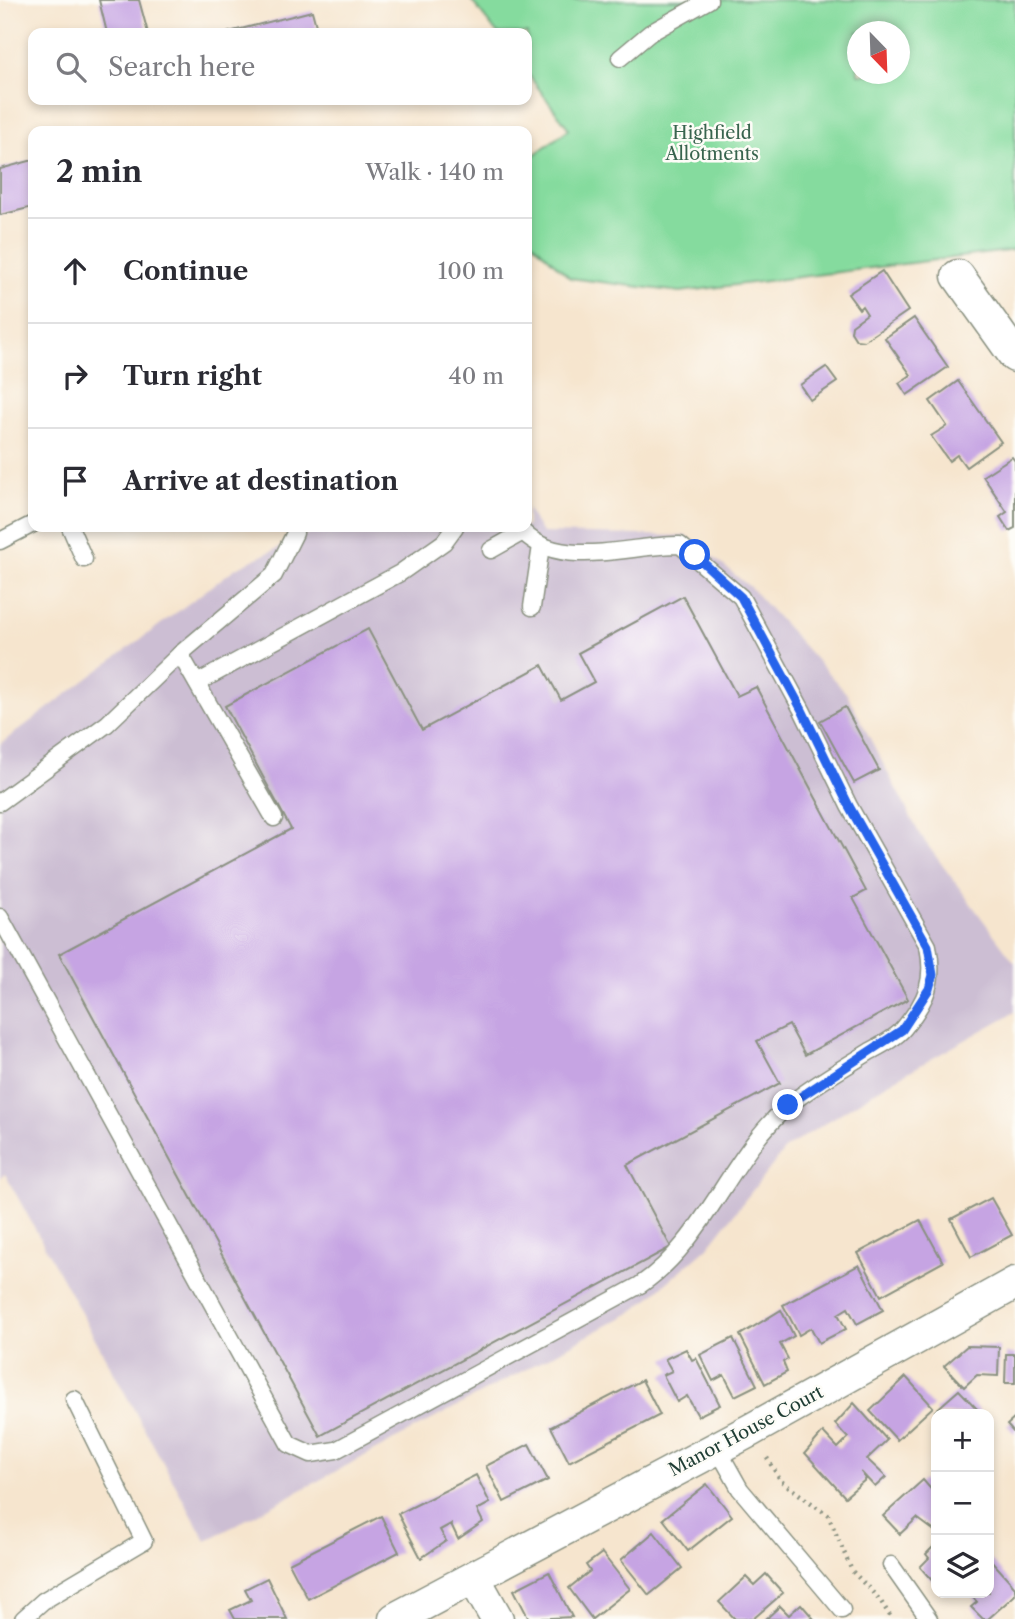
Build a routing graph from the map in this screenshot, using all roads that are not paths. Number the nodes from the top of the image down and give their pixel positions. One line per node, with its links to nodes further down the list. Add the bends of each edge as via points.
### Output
1 (709, 0): 2 (lane, via 650,33)
2 (620, 58)
3 (958, 276): 4 (street)
4 (1015, 356)
5 (28, 527): 11 (lane)
6 (72, 532): 14 (lane)
7 (295, 532): 16 (lane, via 274,575)
8 (451, 532): 17 (lane, via 400,573)
9 (518, 532): 13 (lane)
10 (524, 532): 12 (lane)
11 (0, 541)
12 (541, 546): 15 (lane); 20 (lane, via 591,552 680,545 741,597 849,806 928,946 932,964 929,989 902,1030 788,1105 665,1269 336,1450 311,1454 289,1444)
13 (491, 550)
14 (84, 559)
15 (532, 607)
16 (180, 654): 17 (lane); 18 (lane, via 107,724)
17 (197, 683): 19 (lane)
18 (0, 802)
19 (274, 818)
20 (0, 918)
21 (1015, 1281): 23 (street, Manor House Court)
22 (74, 1399): 27 (lane, via 144,1541 43,1601)
23 (717, 1448): 25 (street, Manor House Court); 26 (lane, via 740,1489)
24 (891, 1565): 30 (lane)
25 (474, 1578): 28 (street, Manor House Court); 29 (street)
26 (842, 1609)
27 (23, 1619)
28 (395, 1619)
29 (497, 1619)
30 (929, 1619)

